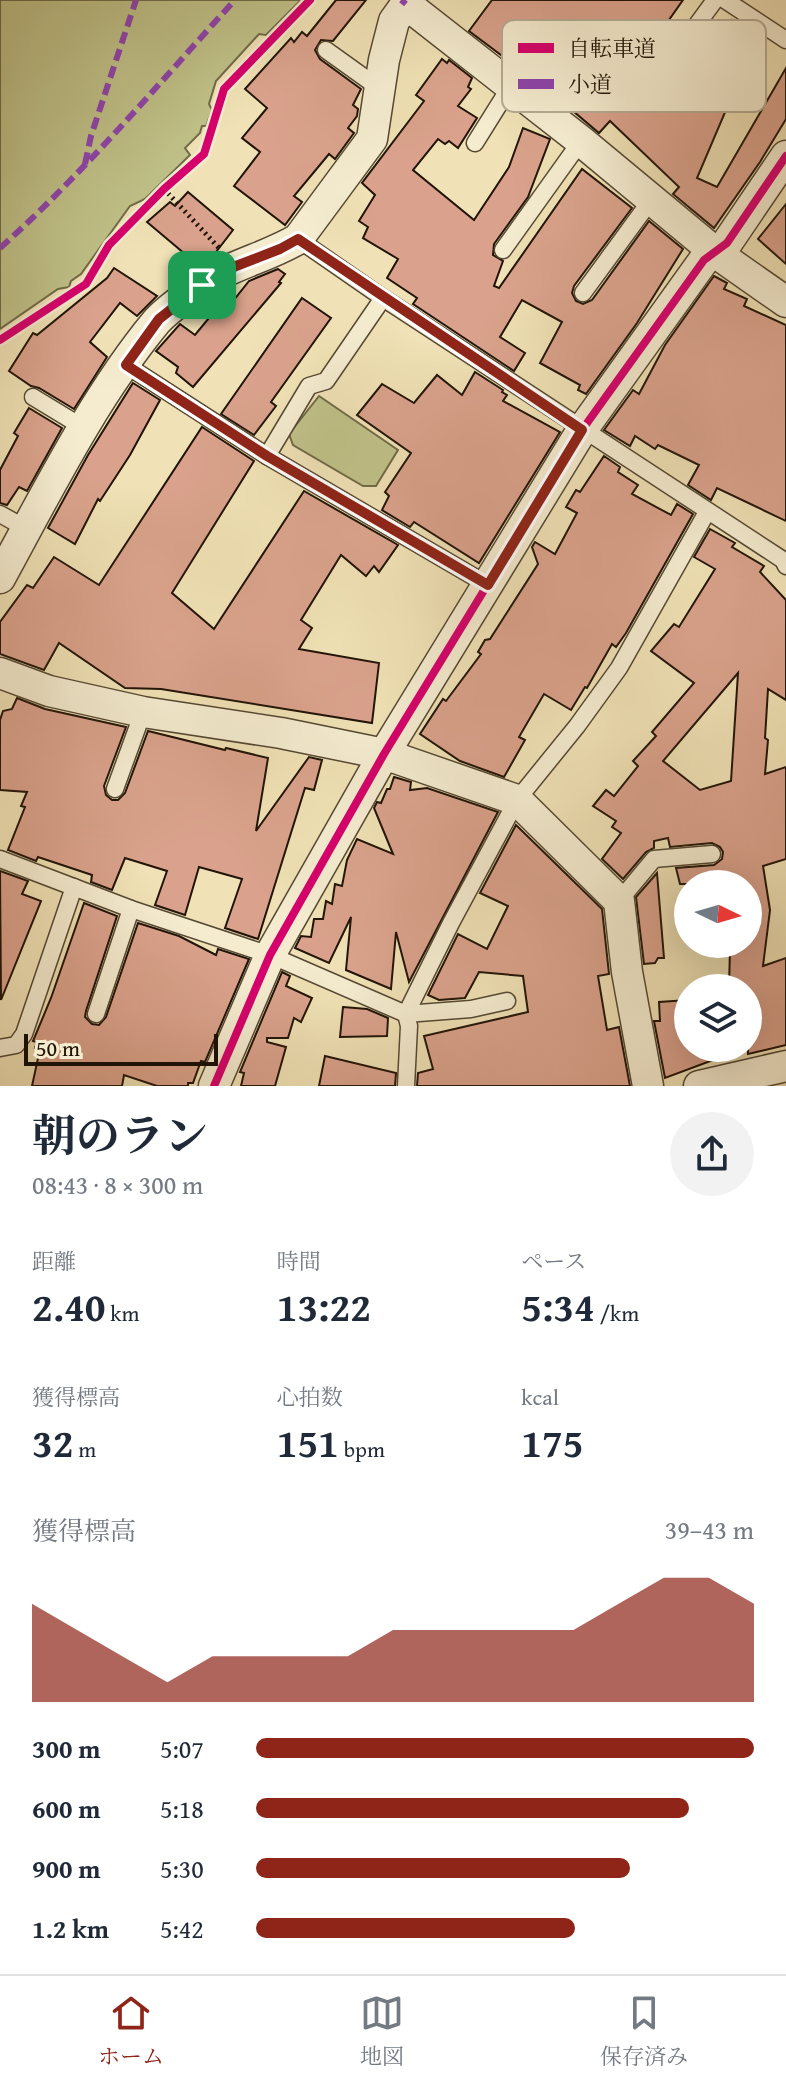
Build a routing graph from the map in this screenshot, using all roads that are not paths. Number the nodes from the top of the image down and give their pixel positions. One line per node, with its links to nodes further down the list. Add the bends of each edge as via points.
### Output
1 (715, 0): 4 (lane)
2 (725, 0): 5 (lane)
3 (407, 2): 9 (street); 10 (street, via 394,21)
4 (700, 20)
5 (756, 20)
6 (766, 27): 7 (lane)
7 (786, 40)
8 (326, 50): 10 (lane)
9 (502, 80)
10 (379, 88): 17 (street, via 372,139)
11 (502, 100): 14 (lane)
12 (543, 112): 13 (street)
13 (581, 141): 16 (street); 18 (lane)
14 (475, 143)
15 (786, 156): 19 (street)
16 (651, 200): 19 (street); 20 (lane)
17 (298, 239): 21 (lane); 23 (street, via 202,285 159,319)
18 (503, 250)
19 (716, 253): 22 (street); 26 (street, via 704,260)
20 (583, 293)
21 (383, 298): 26 (lane); 27 (lane, via 326,381 309,386)
22 (786, 302)
23 (126, 365): 25 (street); 27 (lane)
24 (33, 397): 25 (lane)
25 (84, 428): 30 (street)
26 (582, 430): 28 (lane); 33 (street)
27 (267, 456): 33 (lane)
28 (707, 512): 31 (lane); 38 (lane, via 619,668)
29 (0, 514): 30 (lane)
30 (27, 529): 32 (street)
31 (785, 560)
32 (0, 578)
33 (488, 585): 36 (street)
34 (0, 673): 35 (street, via 49,691)
35 (143, 712): 36 (street); 37 (lane)
36 (384, 754): 38 (street); 44 (street)
37 (115, 789)
38 (517, 800): 42 (street); 47 (lane)
39 (712, 854): 42 (lane, via 654,859)
40 (0, 859): 41 (lane)
41 (74, 887): 43 (lane); 48 (lane, via 24,1034 16,1045)
42 (619, 901): 52 (street)
43 (131, 909): 44 (lane); 46 (lane)
44 (270, 955): 47 (lane); 50 (street)
45 (507, 1001): 47 (lane)
46 (96, 1014)
47 (406, 1014): 51 (lane)
48 (0, 1048)
49 (786, 1066): 53 (street)
50 (214, 1086)
51 (406, 1086)
52 (648, 1086)
53 (699, 1086)

